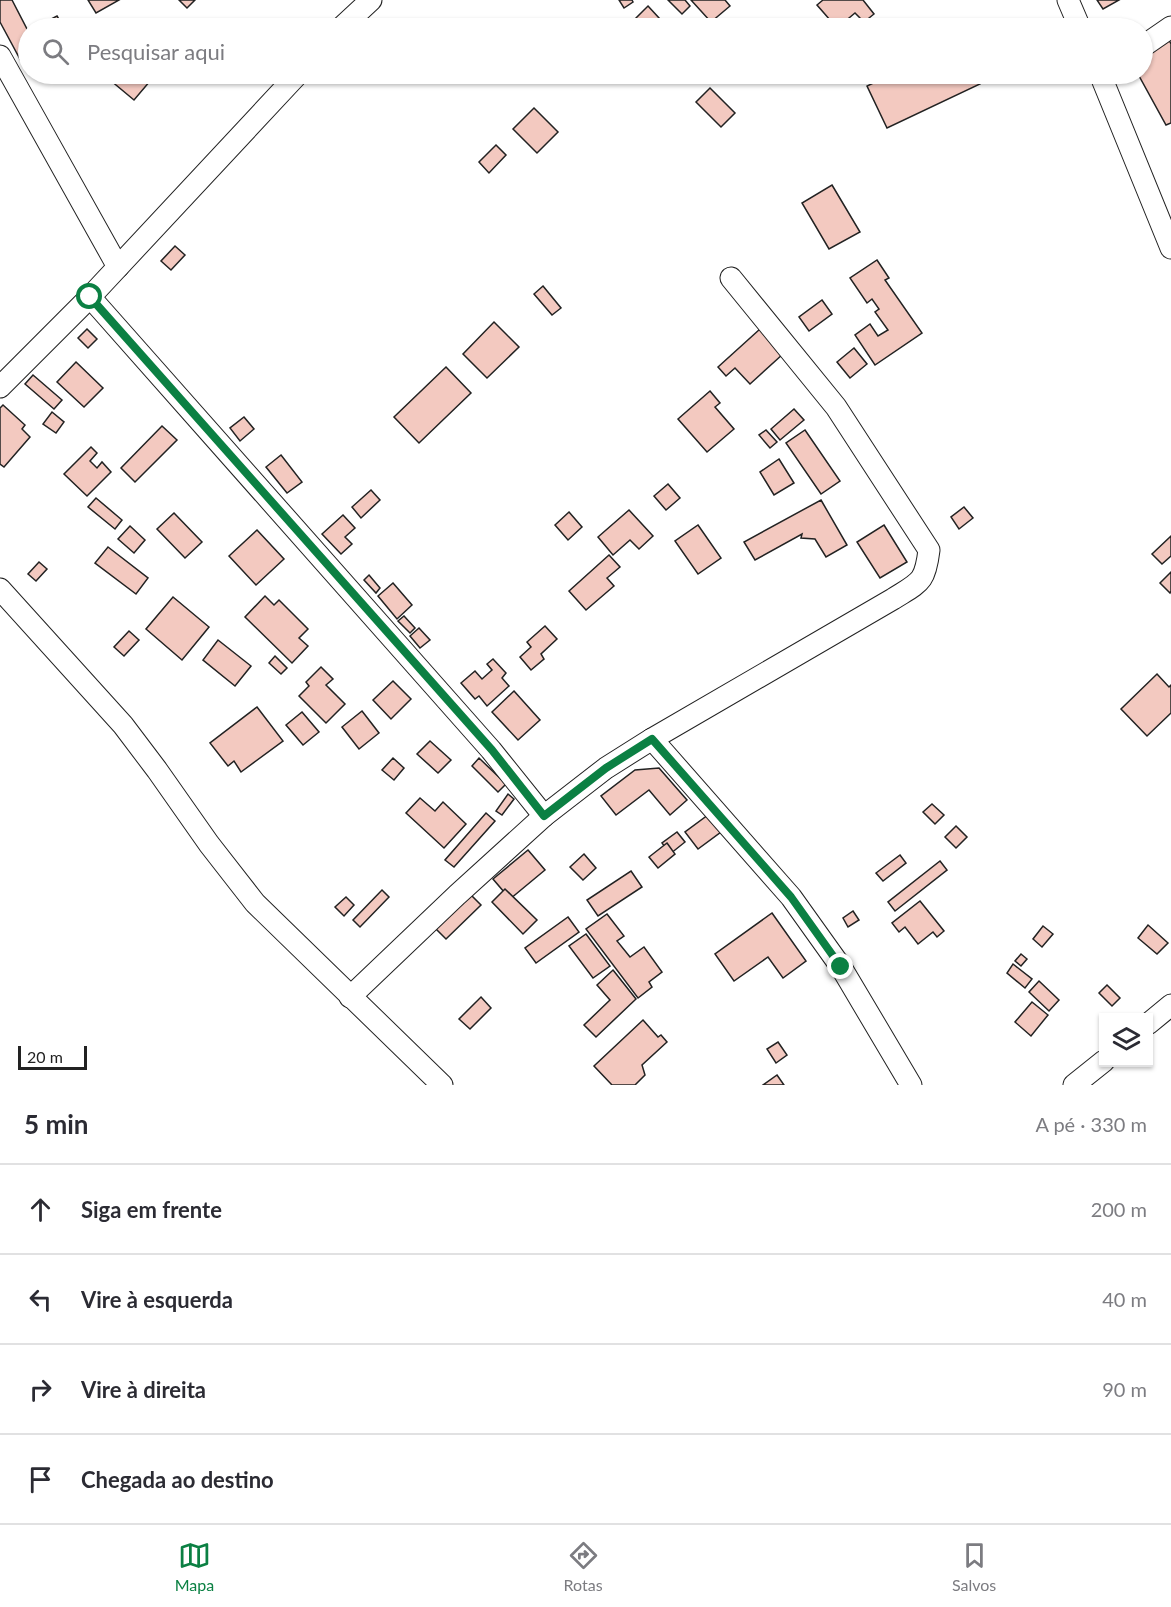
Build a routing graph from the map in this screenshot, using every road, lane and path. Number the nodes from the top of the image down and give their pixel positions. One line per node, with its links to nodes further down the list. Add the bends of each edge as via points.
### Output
1 (371, 0): 3 (street)
2 (1068, 0): 4 (street)
3 (352, 18)
4 (1076, 18)
5 (1171, 27): 6 (street)
6 (1153, 39)
7 (0, 56): 11 (street)
8 (289, 84): 11 (street)
9 (1105, 84): 10 (street)
10 (1171, 248)
11 (118, 267): 13 (street)
12 (731, 278): 16 (street, via 836,407 929,550 926,572 916,585)
13 (90, 297): 14 (street); 17 (street, via 492,750)
14 (0, 387)
15 (0, 589): 18 (street, via 123,725 255,903)
16 (652, 739): 17 (street, via 606,768); 23 (street, via 791,897 841,967)
17 (544, 816): 18 (street)
18 (350, 997): 22 (street)
19 (1171, 1005): 20 (street)
20 (1153, 1021)
21 (1099, 1065): 24 (street)
22 (442, 1085)
23 (911, 1085)
24 (1074, 1085)

